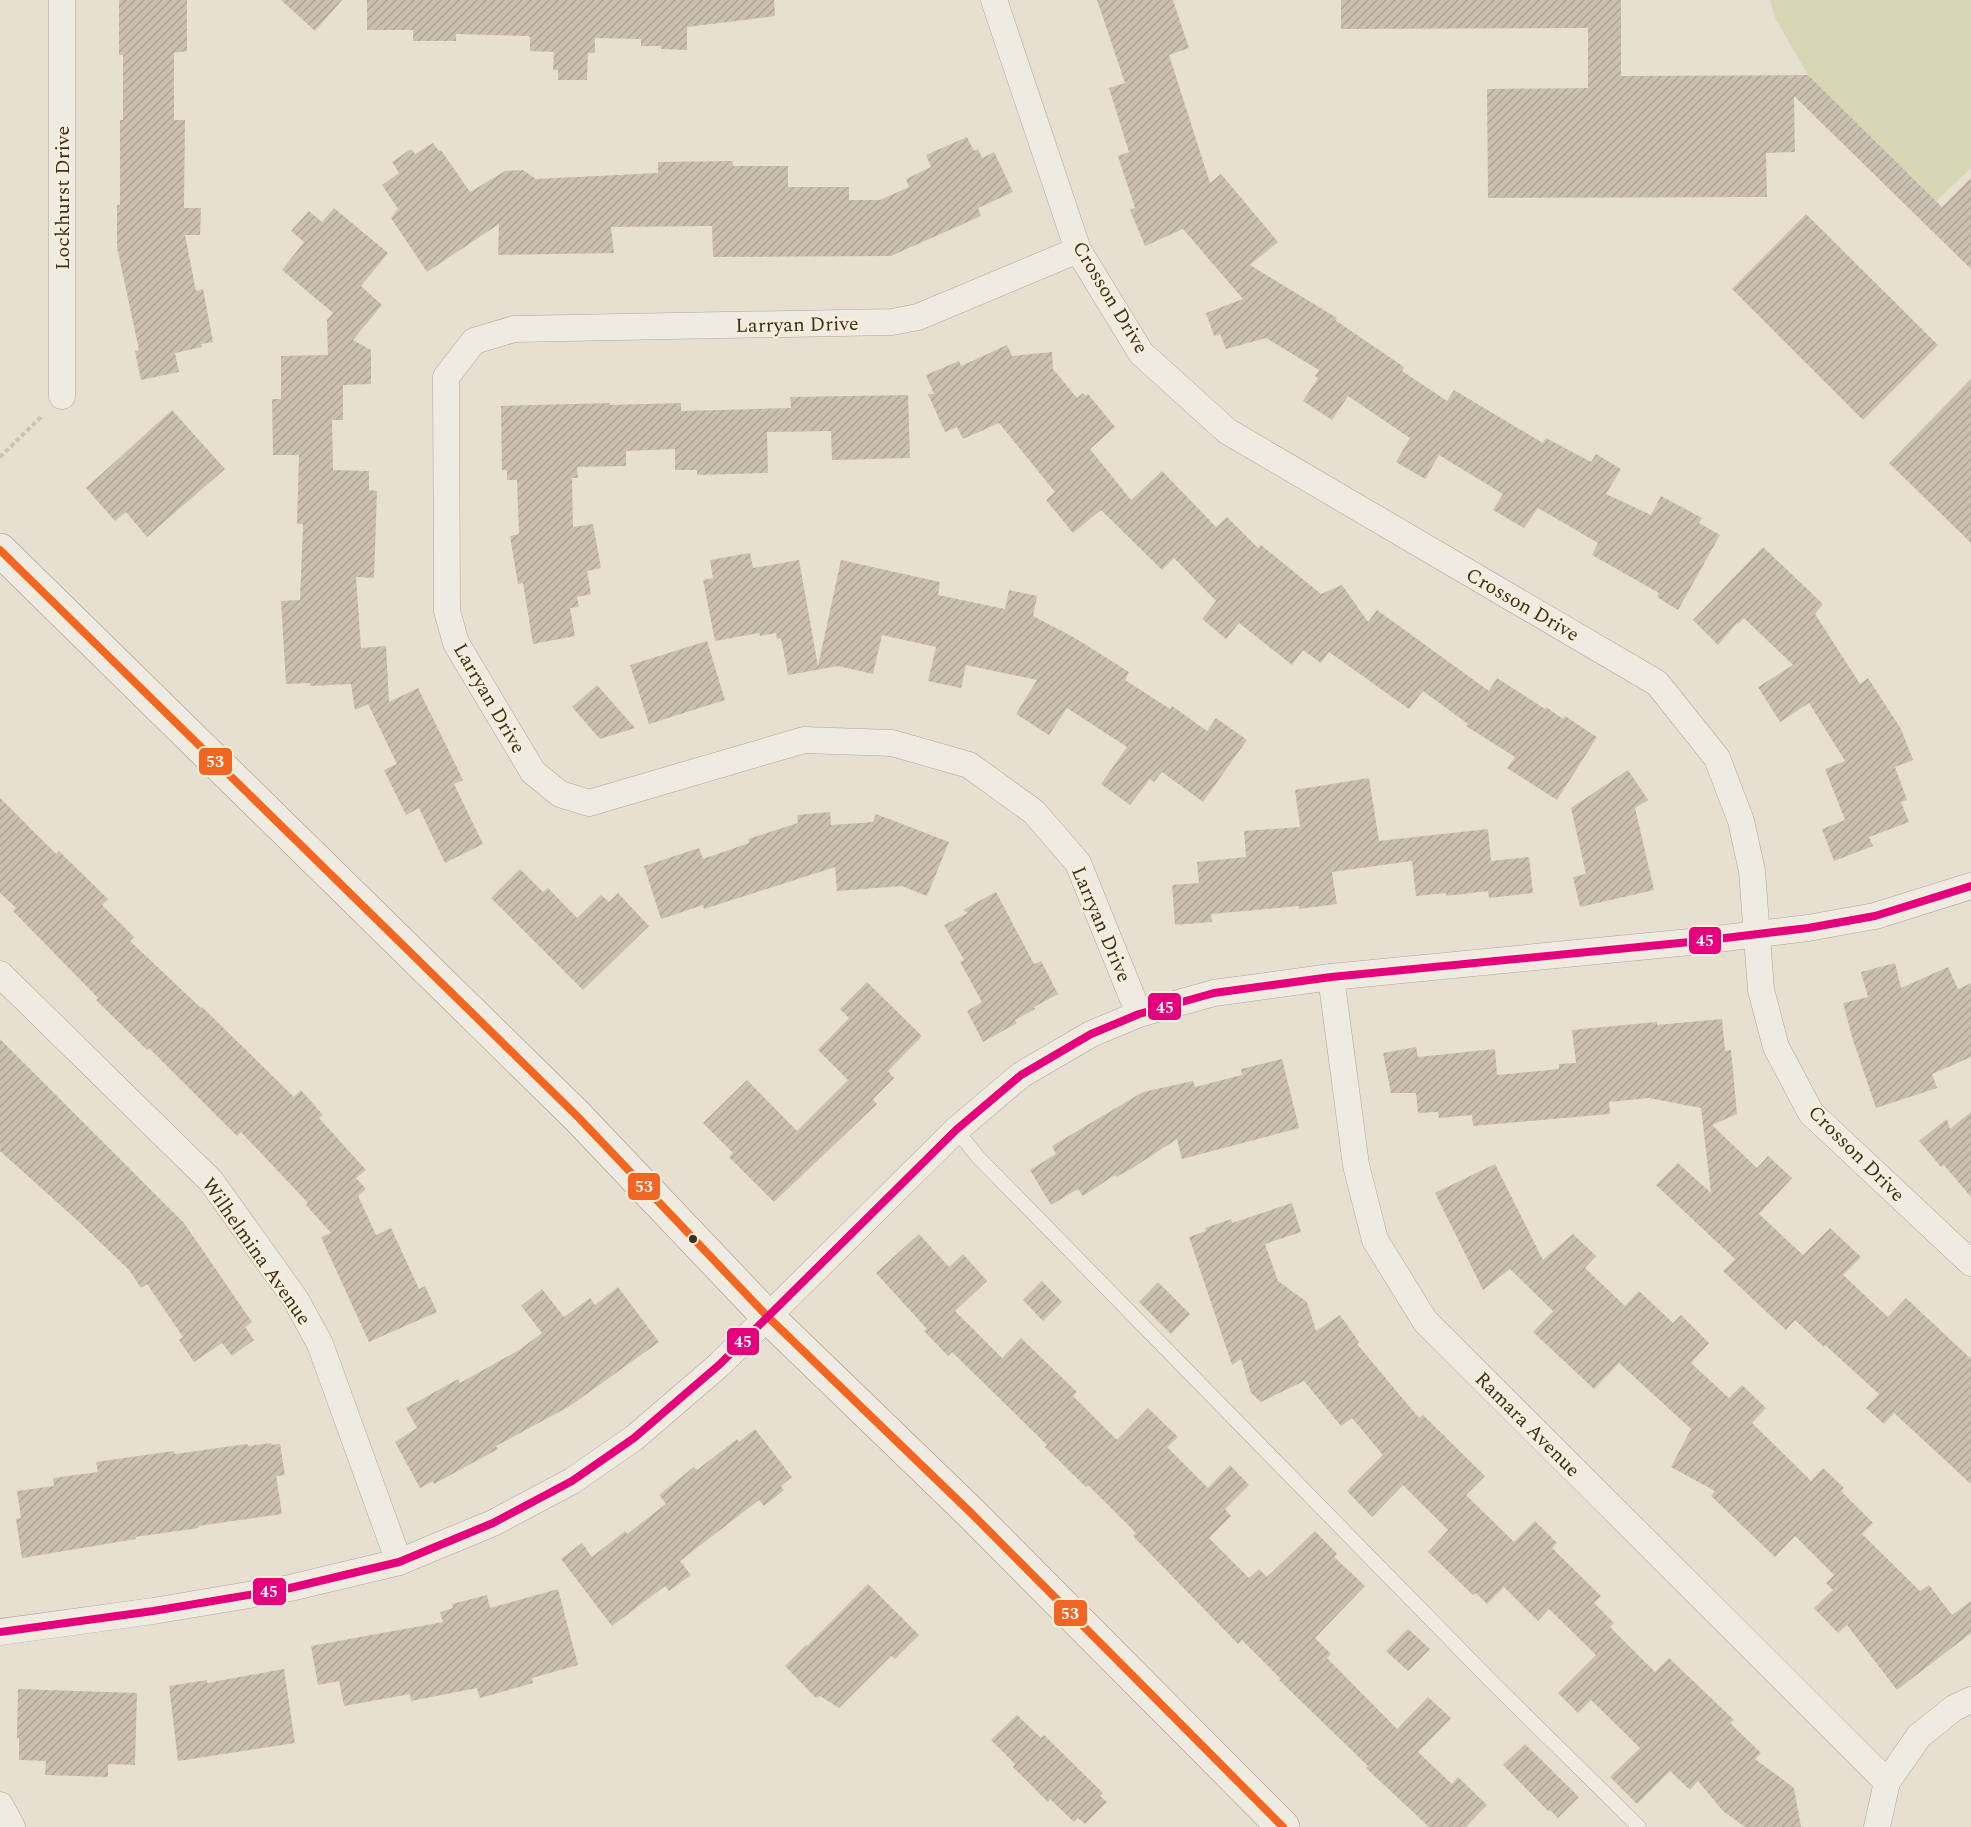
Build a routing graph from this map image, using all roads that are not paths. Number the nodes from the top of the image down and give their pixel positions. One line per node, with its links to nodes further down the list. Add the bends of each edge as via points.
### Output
1 (62, 0): 4 (street, Lockhurst Drive)
2 (994, 0): 3 (street, Crosson Drive)
3 (1078, 250): 7 (street, Crosson Drive, via 1141,352 1227,431 1657,683 1717,758 1741,822 1752,871); 10 (street, Larryan Drive, via 918,317 892,322 514,329 474,341 446,377 447,611 456,643 533,772 560,794 589,803 804,740 892,743 969,765 1034,812 1078,862)
4 (62, 396)
5 (0, 550): 13 (main road, via 578,1117)
6 (1971, 886): 7 (street, via 1875,916)
7 (1756, 934): 9 (street); 12 (street, Crosson Drive, via 1761,990 1776,1047 1811,1113)
8 (0, 974): 14 (street, Wilhelmina Avenue, via 211,1181 296,1300 320,1344)
9 (1331, 977): 10 (street, via 1214,993); 17 (street, Ramara Avenue, via 1356,1165 1375,1240 1425,1321)
10 (1138, 1014): 11 (street, via 1091,1034 1021,1075)
11 (956, 1130): 13 (street); 21 (lane, via 978,1157 1493,1683)
12 (1971, 1263)
13 (767, 1316): 14 (street, via 719,1365 634,1438 572,1481 493,1523); 20 (main road, via 971,1513)
14 (399, 1562): 15 (street, via 290,1588)
15 (0, 1632)
16 (1971, 1700): 17 (street, via 1918,1736)
17 (1887, 1782): 22 (street)
18 (0, 1805): 19 (street)
19 (12, 1827)
20 (1283, 1827)
21 (1639, 1827)
22 (1877, 1827)

